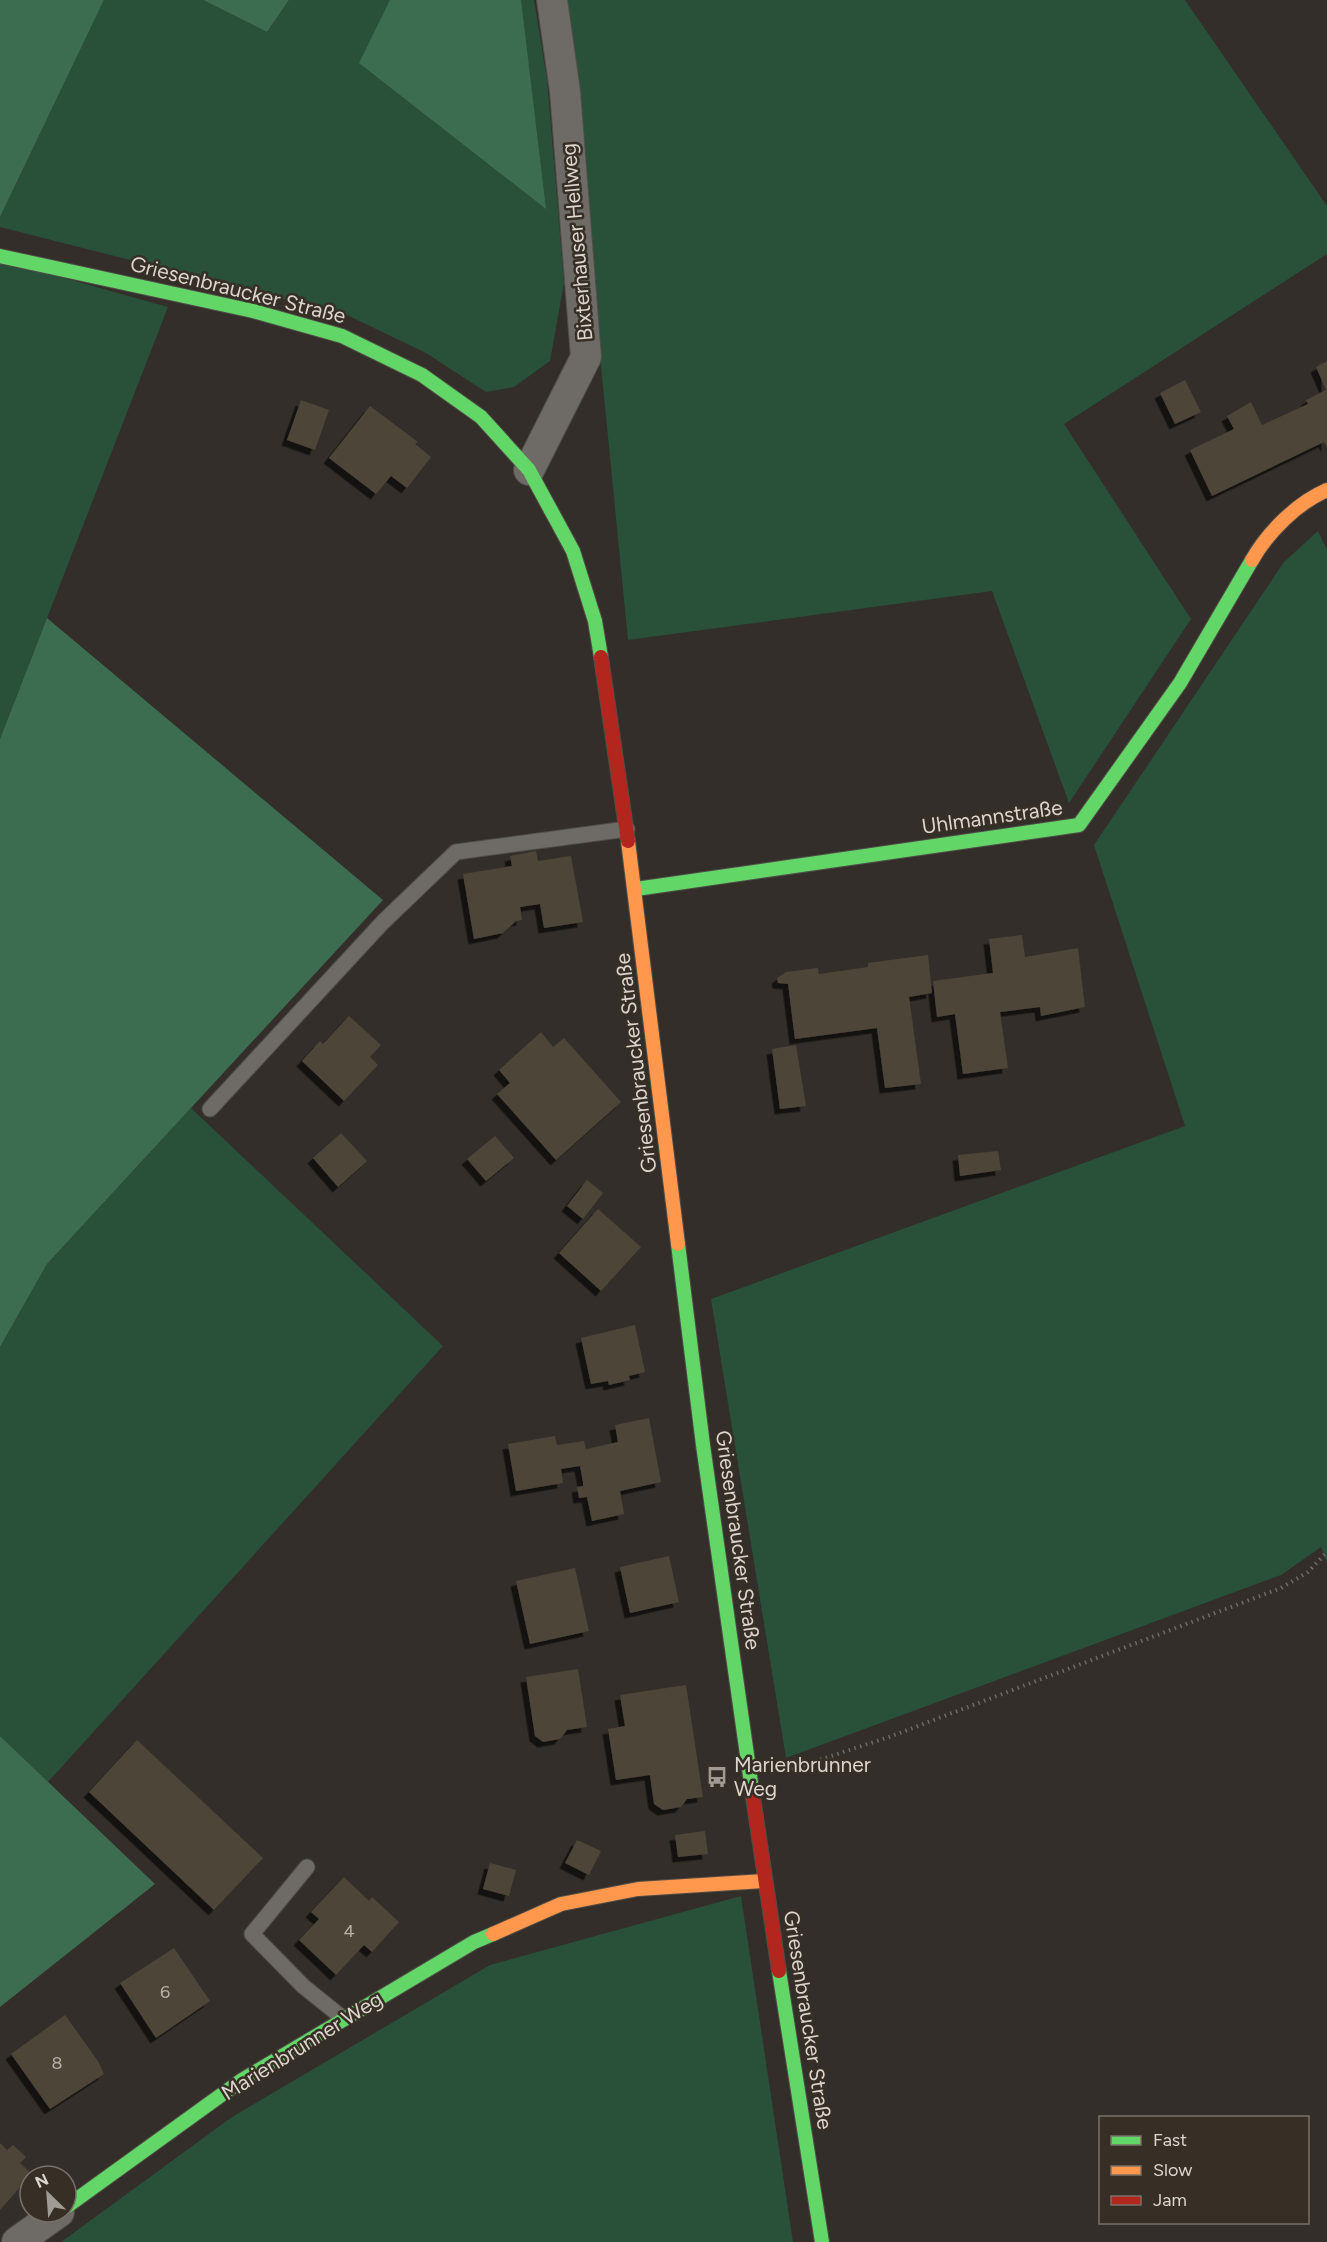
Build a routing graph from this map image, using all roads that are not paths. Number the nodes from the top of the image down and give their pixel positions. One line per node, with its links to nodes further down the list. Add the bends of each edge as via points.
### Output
1 (552, 0): 3 (street, Bixterhauser Hellweg, via 565,91 586,357)
2 (0, 256): 3 (street, Griesenbraucker Straße, via 253,311 342,336 422,375 480,417)
3 (529, 470): 5 (street, Griesenbraucker Straße, via 573,551 595,621)
4 (1327, 490): 6 (street, Uhlmannstraße, via 1315,495 1265,537 1180,683 1079,825)
5 (627, 829): 6 (street, Griesenbraucker Straße); 7 (lane, via 456,852 383,922)
6 (636, 889): 9 (street, Griesenbraucker Straße, via 703,1445)
7 (210, 1109)
8 (307, 1867): 10 (lane, via 252,1934 303,1986)
9 (765, 1881): 10 (street, Marienbrunner Weg, via 638,1888 561,1904 474,1942); 14 (street, Griesenbraucker Straße)
10 (344, 2019): 11 (street, Marienbrunner Weg, via 242,2080)
11 (78, 2198)
12 (42, 2224): 13 (street)
13 (17, 2242)
14 (822, 2242)

